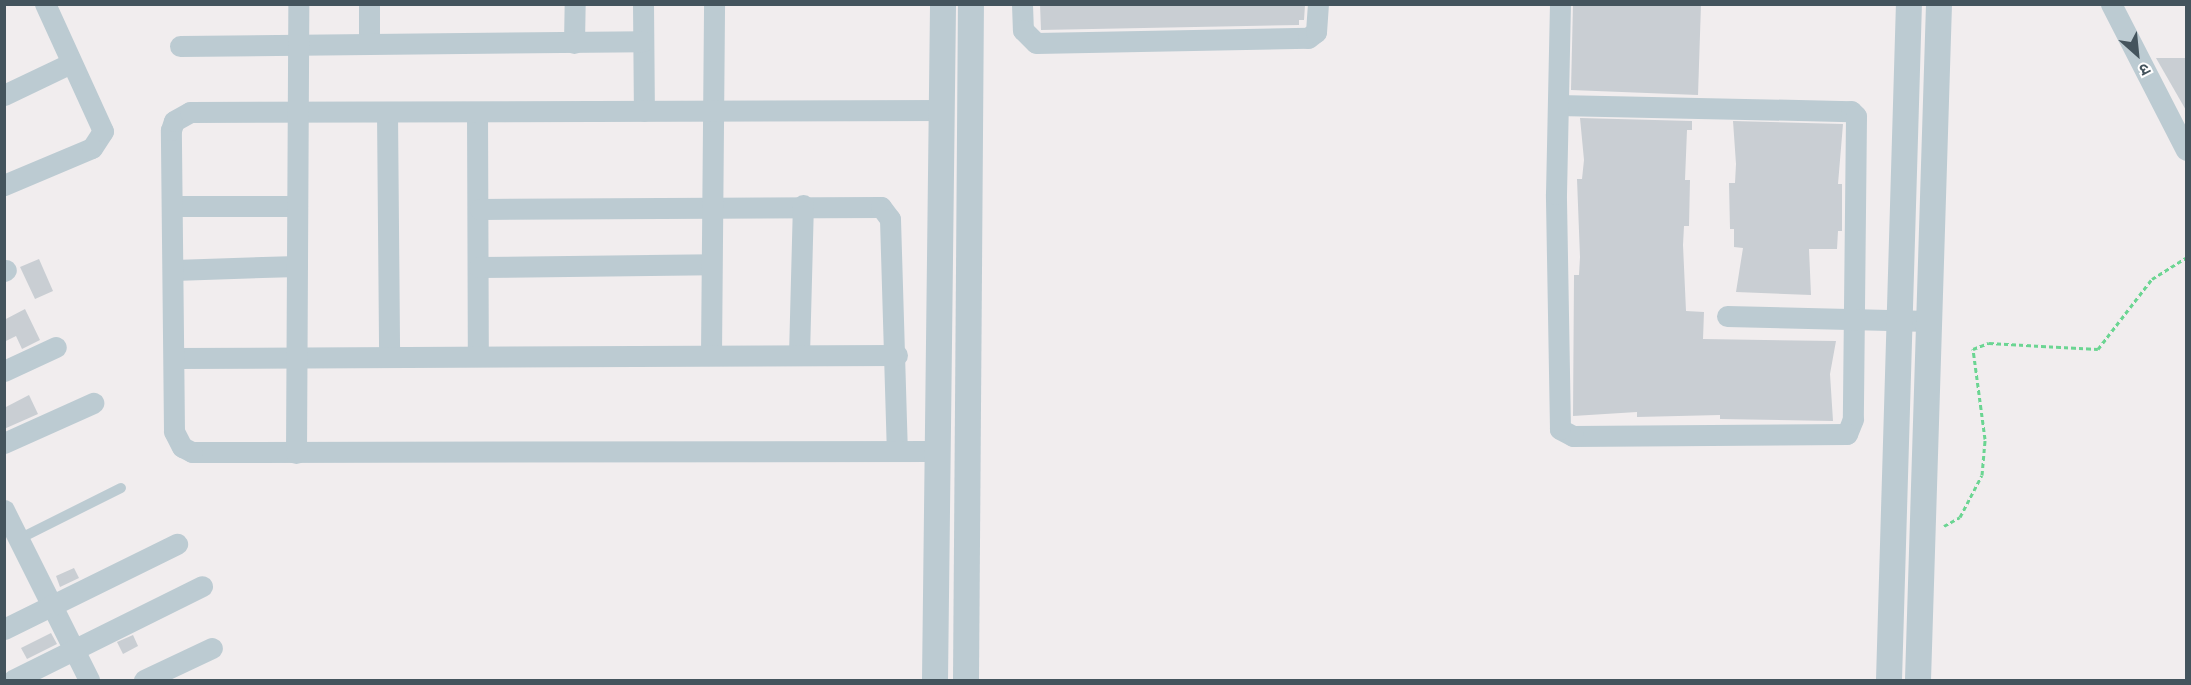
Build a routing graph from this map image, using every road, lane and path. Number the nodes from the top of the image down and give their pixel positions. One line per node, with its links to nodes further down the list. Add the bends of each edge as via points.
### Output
1 (45, 4): 20 (street)
2 (298, 4): 18 (street)
3 (369, 4): 17 (street)
4 (575, 4): 16 (street)
5 (643, 4): 15 (street)
6 (714, 4): 25 (street)
7 (943, 4): 23 (street)
8 (971, 4): 73 (street)
9 (1022, 4): 10 (street, via 1023,30 1036,43 1300,39 1316,32)
10 (1318, 4)
11 (1560, 4): 22 (street)
12 (1909, 4): 43 (street)
13 (1939, 4): 44 (street)
14 (2111, 4): 29 (street)
15 (643, 41): 16 (street); 24 (street)
16 (574, 43): 17 (street)
17 (369, 44): 18 (street)
18 (298, 45): 19 (street); 26 (street)
19 (180, 46)
20 (72, 63): 21 (street); 30 (street, via 100,121 100,142)
21 (4, 95)
22 (1558, 105): 42 (street, via 1851,111 1857,127); 42 (street, via 1557,420 1565,435 1847,434 1853,419)
23 (942, 110): 25 (street); 57 (street)
24 (644, 111): 25 (street); 28 (street)
25 (713, 111): 31 (street)
26 (297, 112): 27 (street); 33 (street, via 179,116 171,130); 34 (street)
27 (387, 112): 28 (street); 49 (street)
28 (477, 112): 35 (street)
29 (2187, 150)
30 (4, 185)
31 (712, 205): 32 (street); 35 (street); 37 (street)
32 (803, 205): 48 (street); 50 (street, via 871,205 886,212)
33 (172, 206): 34 (street); 40 (street)
34 (297, 206): 38 (street)
35 (480, 209): 39 (street)
36 (2187, 258): 61 (path, via 2152,279 2098,349 1989,343 1973,350 1985,439 1980,484 1954,522)
37 (711, 264): 39 (street); 47 (street)
38 (297, 266): 40 (street); 51 (street)
39 (479, 267): 46 (street)
40 (174, 270): 52 (street)
41 (1727, 316): 42 (street)
42 (1855, 318): 43 (street)
43 (1899, 320): 44 (street); 74 (street)
44 (1929, 321): 61 (street)
45 (56, 346): 53 (street)
46 (478, 355): 47 (street); 49 (street)
47 (711, 355): 48 (street)
48 (799, 355): 50 (street)
49 (389, 356): 51 (street)
50 (897, 356): 56 (street)
51 (297, 357): 52 (street); 58 (street)
52 (174, 358): 58 (street, via 174,431 182,447 203,453)
53 (4, 371)
54 (93, 403): 55 (street)
55 (4, 443)
56 (897, 451): 57 (street); 58 (street)
57 (938, 451): 72 (street)
58 (296, 453)
59 (121, 488): 62 (lane)
60 (4, 510): 62 (street)
61 (1924, 526): 75 (street)
62 (11, 542): 65 (street)
63 (177, 544): 65 (street)
64 (202, 586): 68 (street)
65 (51, 607): 66 (street); 68 (street)
66 (4, 629)
67 (212, 648): 71 (street)
68 (75, 651): 69 (street); 70 (street)
69 (13, 681)
70 (89, 681)
71 (144, 681)
72 (935, 681)
73 (966, 681)
74 (1889, 681)
75 (1918, 681)

